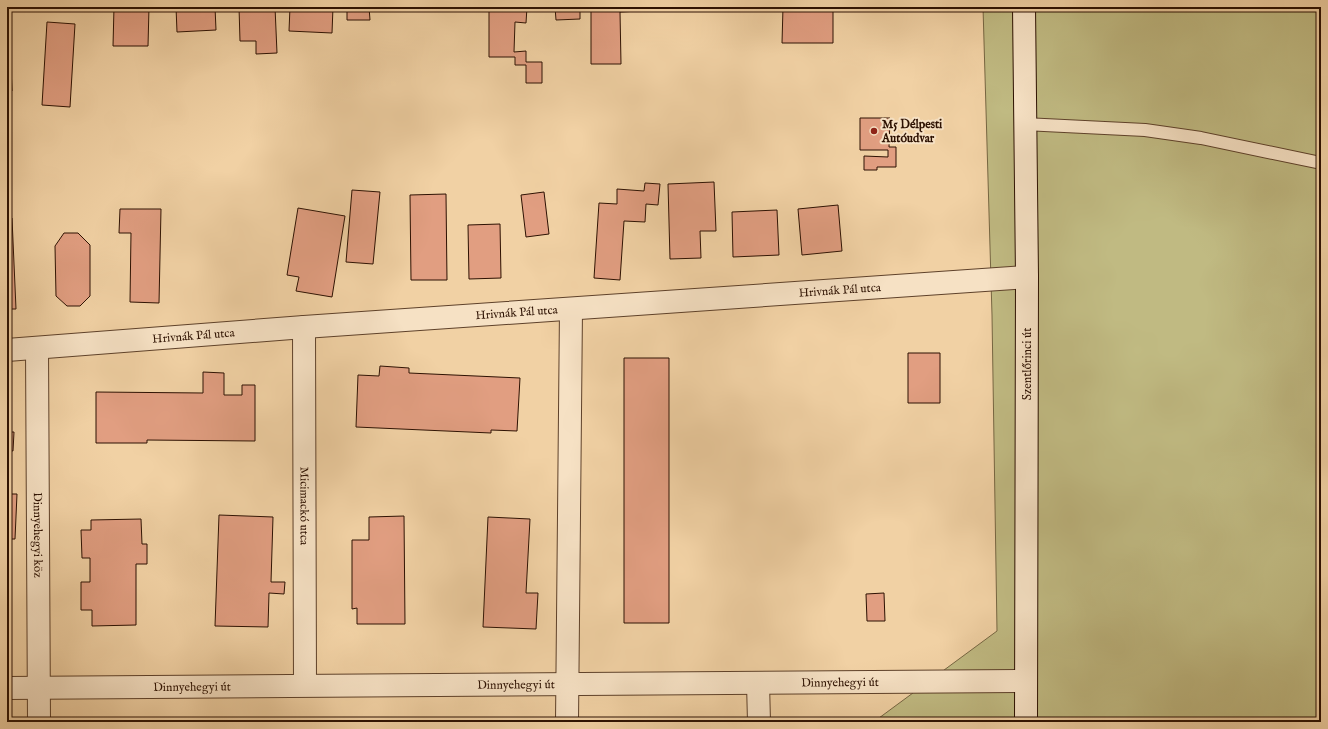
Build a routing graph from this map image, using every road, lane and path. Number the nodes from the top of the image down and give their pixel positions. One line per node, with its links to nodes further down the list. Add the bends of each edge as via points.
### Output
1 (1024, 7): 2 (street, Szentlőrinci út)
2 (1024, 124): 3 (lane, via 1145,130 1201,138); 4 (street, Szentlőrinci út)
3 (1321, 164)
4 (1027, 277): 5 (street, Hrivnák Pál utca); 9 (street, Szentlőrinci út)
5 (571, 309): 6 (street, Hrivnák Pál utca); 12 (street)
6 (304, 327): 7 (street, Hrivnák Pál utca); 11 (street, Micimackó utca)
7 (36, 348): 8 (street, Hrivnák Pál utca); 14 (street, Dinnyehegyi köz)
8 (7, 350)
9 (1026, 681): 10 (street, Dinnyehegyi út); 18 (street, Szentlőrinci út)
10 (758, 683): 12 (street, Dinnyehegyi út); 17 (street)
11 (305, 685): 12 (street, Dinnyehegyi út); 14 (street, Dinnyehegyi út)
12 (567, 685): 16 (street)
13 (7, 688): 14 (street, Dinnyehegyi út)
14 (39, 688): 15 (street, Dinnyehegyi köz)
15 (39, 722)
16 (567, 722)
17 (759, 722)
18 (1026, 722)

